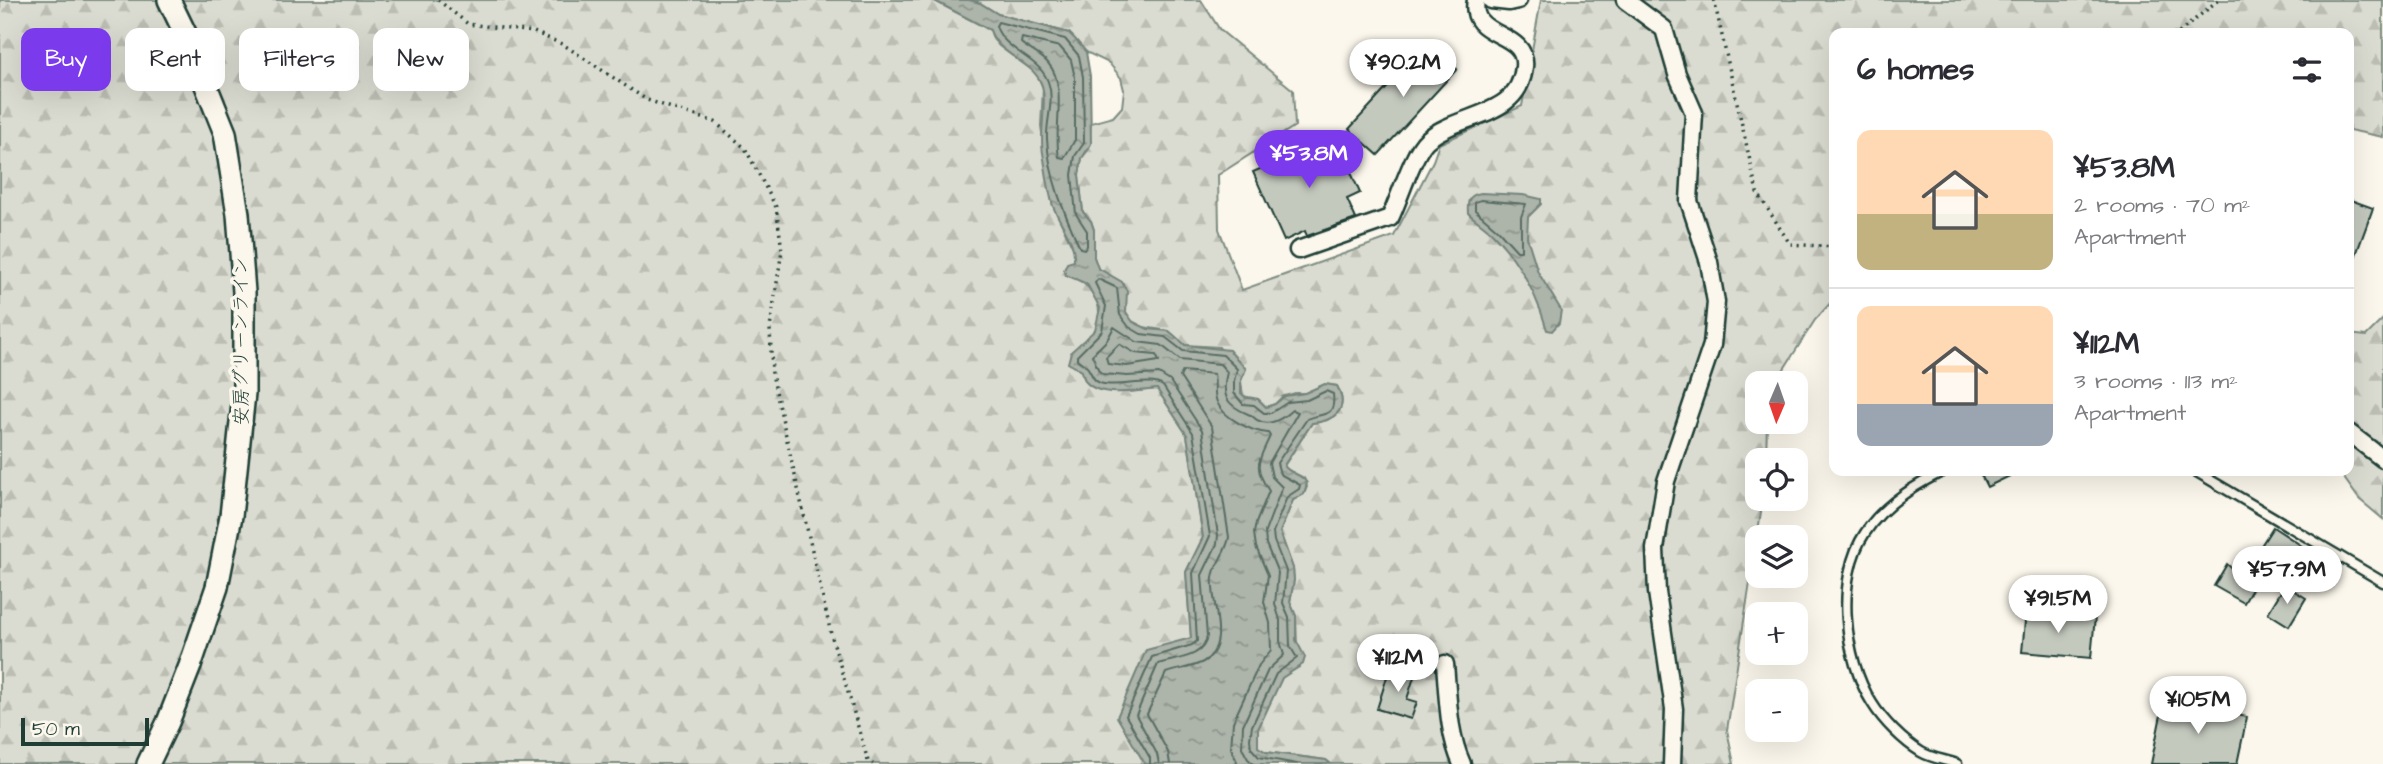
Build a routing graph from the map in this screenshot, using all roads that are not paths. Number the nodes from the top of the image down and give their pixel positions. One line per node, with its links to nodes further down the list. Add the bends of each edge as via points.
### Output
1 (169, 0): 13 (street, 安房グリーンライン, via 225,133 244,292 244,394 231,516 217,587 186,677)
2 (1476, 0): 6 (street, via 1477,18 1522,51 1525,65 1518,91 1498,107 1425,141 1390,218)
3 (1491, 0): 4 (street)
4 (1518, 0)
5 (1625, 0): 15 (street, via 1664,29 1694,113 1689,201 1709,262 1716,302 1712,345 1666,481 1656,549 1657,593 1674,709)
6 (1298, 250)
7 (2354, 437): 8 (street)
8 (2383, 459)
9 (1934, 476): 16 (lane, via 1884,509 1864,533 1849,565 1849,635 1857,669 1883,719 1922,753)
10 (2203, 476): 11 (lane)
11 (2383, 582)
12 (1446, 664): 14 (street, via 1450,716)
13 (148, 764)
14 (1462, 764)
15 (1672, 764)
16 (1957, 764)

